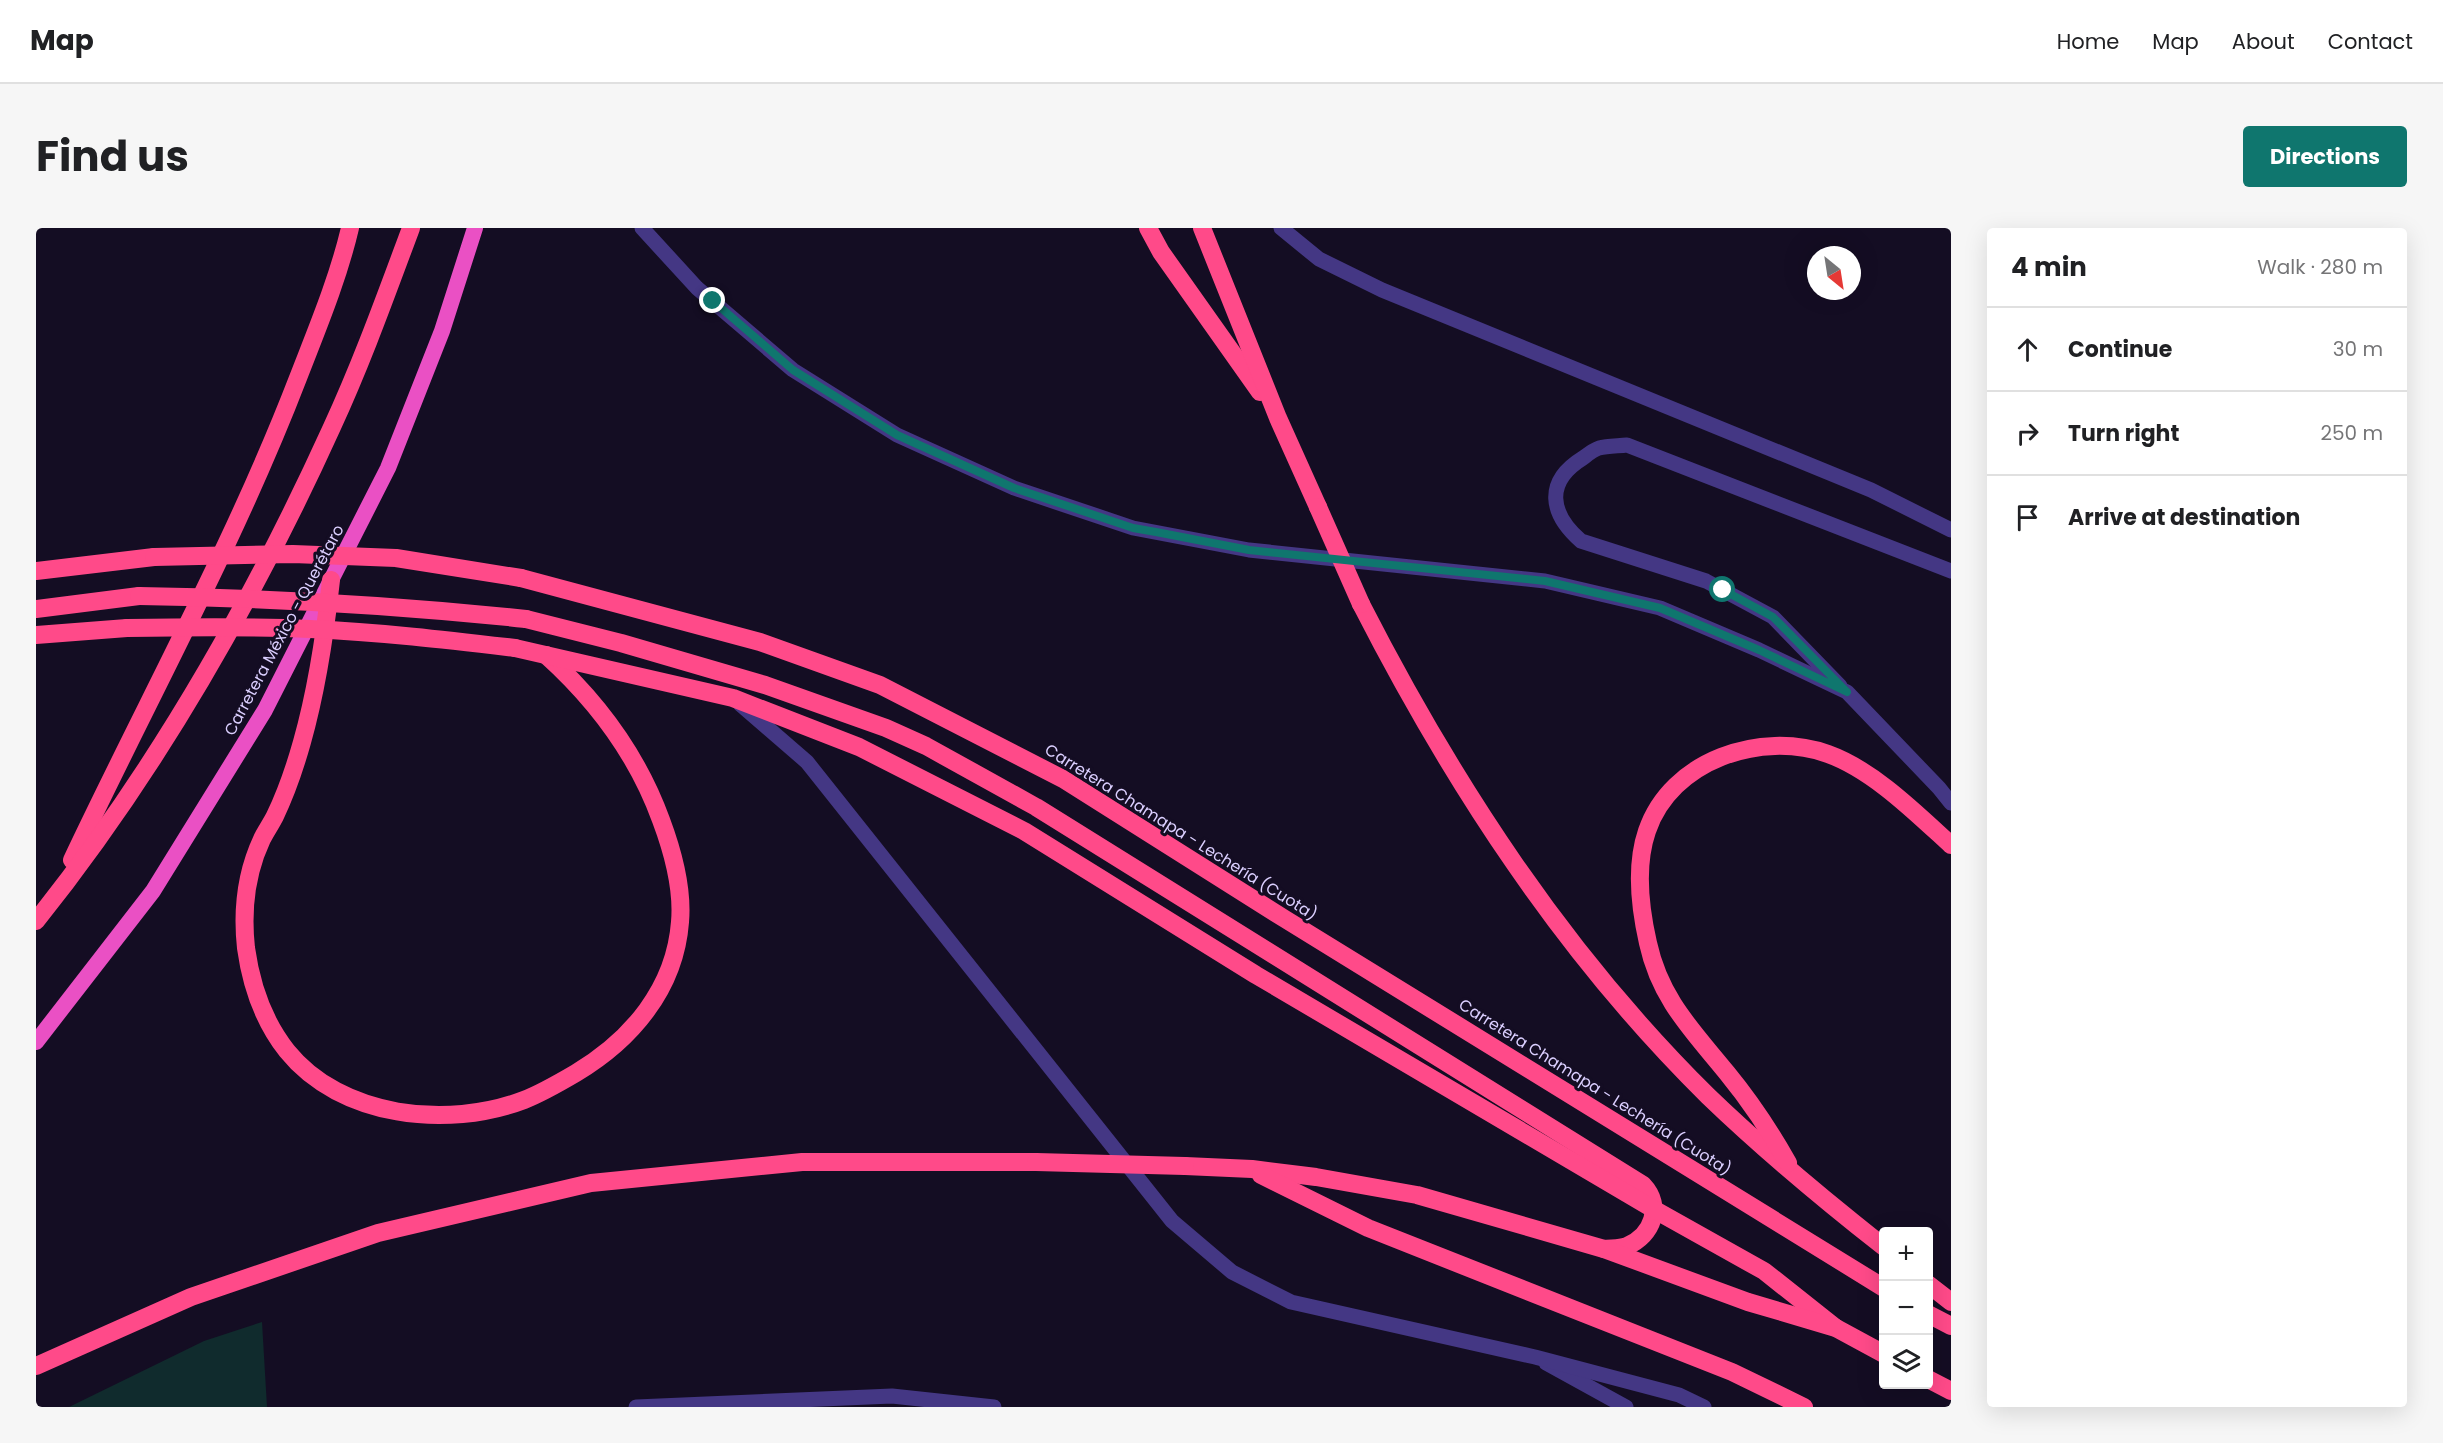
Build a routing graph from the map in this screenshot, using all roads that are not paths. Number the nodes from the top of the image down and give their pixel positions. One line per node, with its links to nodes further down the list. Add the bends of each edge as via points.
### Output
1 (350, 228): 20 (highway, via 316,331 241,516)
2 (411, 228): 20 (highway, via 333,425 286,525 178,717)
3 (475, 228): 12 (highway, Carretera México - Querétaro, via 442,331 388,468)
4 (642, 228): 16 (street, via 697,288 793,370 897,435 1014,488 1133,528 1249,550 1545,581 1660,608)
5 (1148, 228): 8 (highway)
6 (1202, 228): 8 (highway)
7 (1281, 228): 9 (street, via 1319,259 1382,290 1871,490)
8 (1278, 418): 24 (highway, bridge, via 1361,604 1404,688 1445,758 1544,905 1665,1051)
9 (1951, 530)
10 (36, 571): 28 (highway, Carretera Chamapa - Lechería (Cuota), bridge, via 154,557 293,554 396,558 521,578 760,642 880,685 1063,779)
11 (1951, 571): 16 (street, via 1627,445 1598,448 1563,475 1556,493 1557,510 1566,527 1581,541 1706,581 1773,617)
12 (331, 580): 15 (highway, via 310,711 290,780 252,867 244,922 253,980 277,1036 320,1081 367,1104 428,1115 491,1110 523,1101 571,1077 622,1040 640,1020 667,976 680,925 681,899 653,797 618,734 596,705); 22 (highway, Carretera México - Querétaro, via 265,710 153,891)
13 (36, 609): 25 (highway, bridge, via 139,596 324,601 526,619 765,685 886,728 1036,807 1643,1185)
14 (36, 635): 15 (highway, bridge, via 127,628 310,628)
15 (544, 654): 17 (highway)
16 (1847, 692): 18 (street)
17 (733, 698): 25 (highway, via 859,747 1024,831 1256,975); 35 (street, via 807,762 1172,1221 1232,1272 1292,1302)
18 (1951, 803)
19 (1951, 845): 24 (highway, via 1867,774 1847,762 1782,746 1738,751 1698,768 1667,795 1647,829 1640,866 1643,915 1658,974 1685,1024 1748,1099)
20 (54, 898): 21 (highway)
21 (36, 921)
22 (36, 1042)
23 (1252, 1170): 27 (highway, via 1417,1195); 36 (highway, bridge, via 1036,1162 802,1162 591,1184 378,1233 191,1297); 43 (highway, via 1368,1228 1732,1372)
24 (1797, 1177): 26 (highway)
25 (1655, 1210): 27 (highway, via 1649,1227 1636,1241); 33 (highway, via 1764,1271)
26 (1879, 1243)
27 (1604, 1249): 33 (highway, via 1748,1302)
28 (1879, 1285)
29 (1933, 1287): 30 (highway)
30 (1951, 1302)
31 (1933, 1316): 32 (highway)
32 (1951, 1326)
33 (1836, 1328): 34 (highway)
34 (1879, 1351)
35 (1535, 1357): 41 (street); 42 (street, via 1679,1395)
36 (36, 1366)
37 (1933, 1380): 38 (highway)
38 (1951, 1391)
39 (636, 1407): 40 (street, via 892,1396)
40 (994, 1407)
41 (1626, 1407)
42 (1704, 1407)
43 (1804, 1407)

